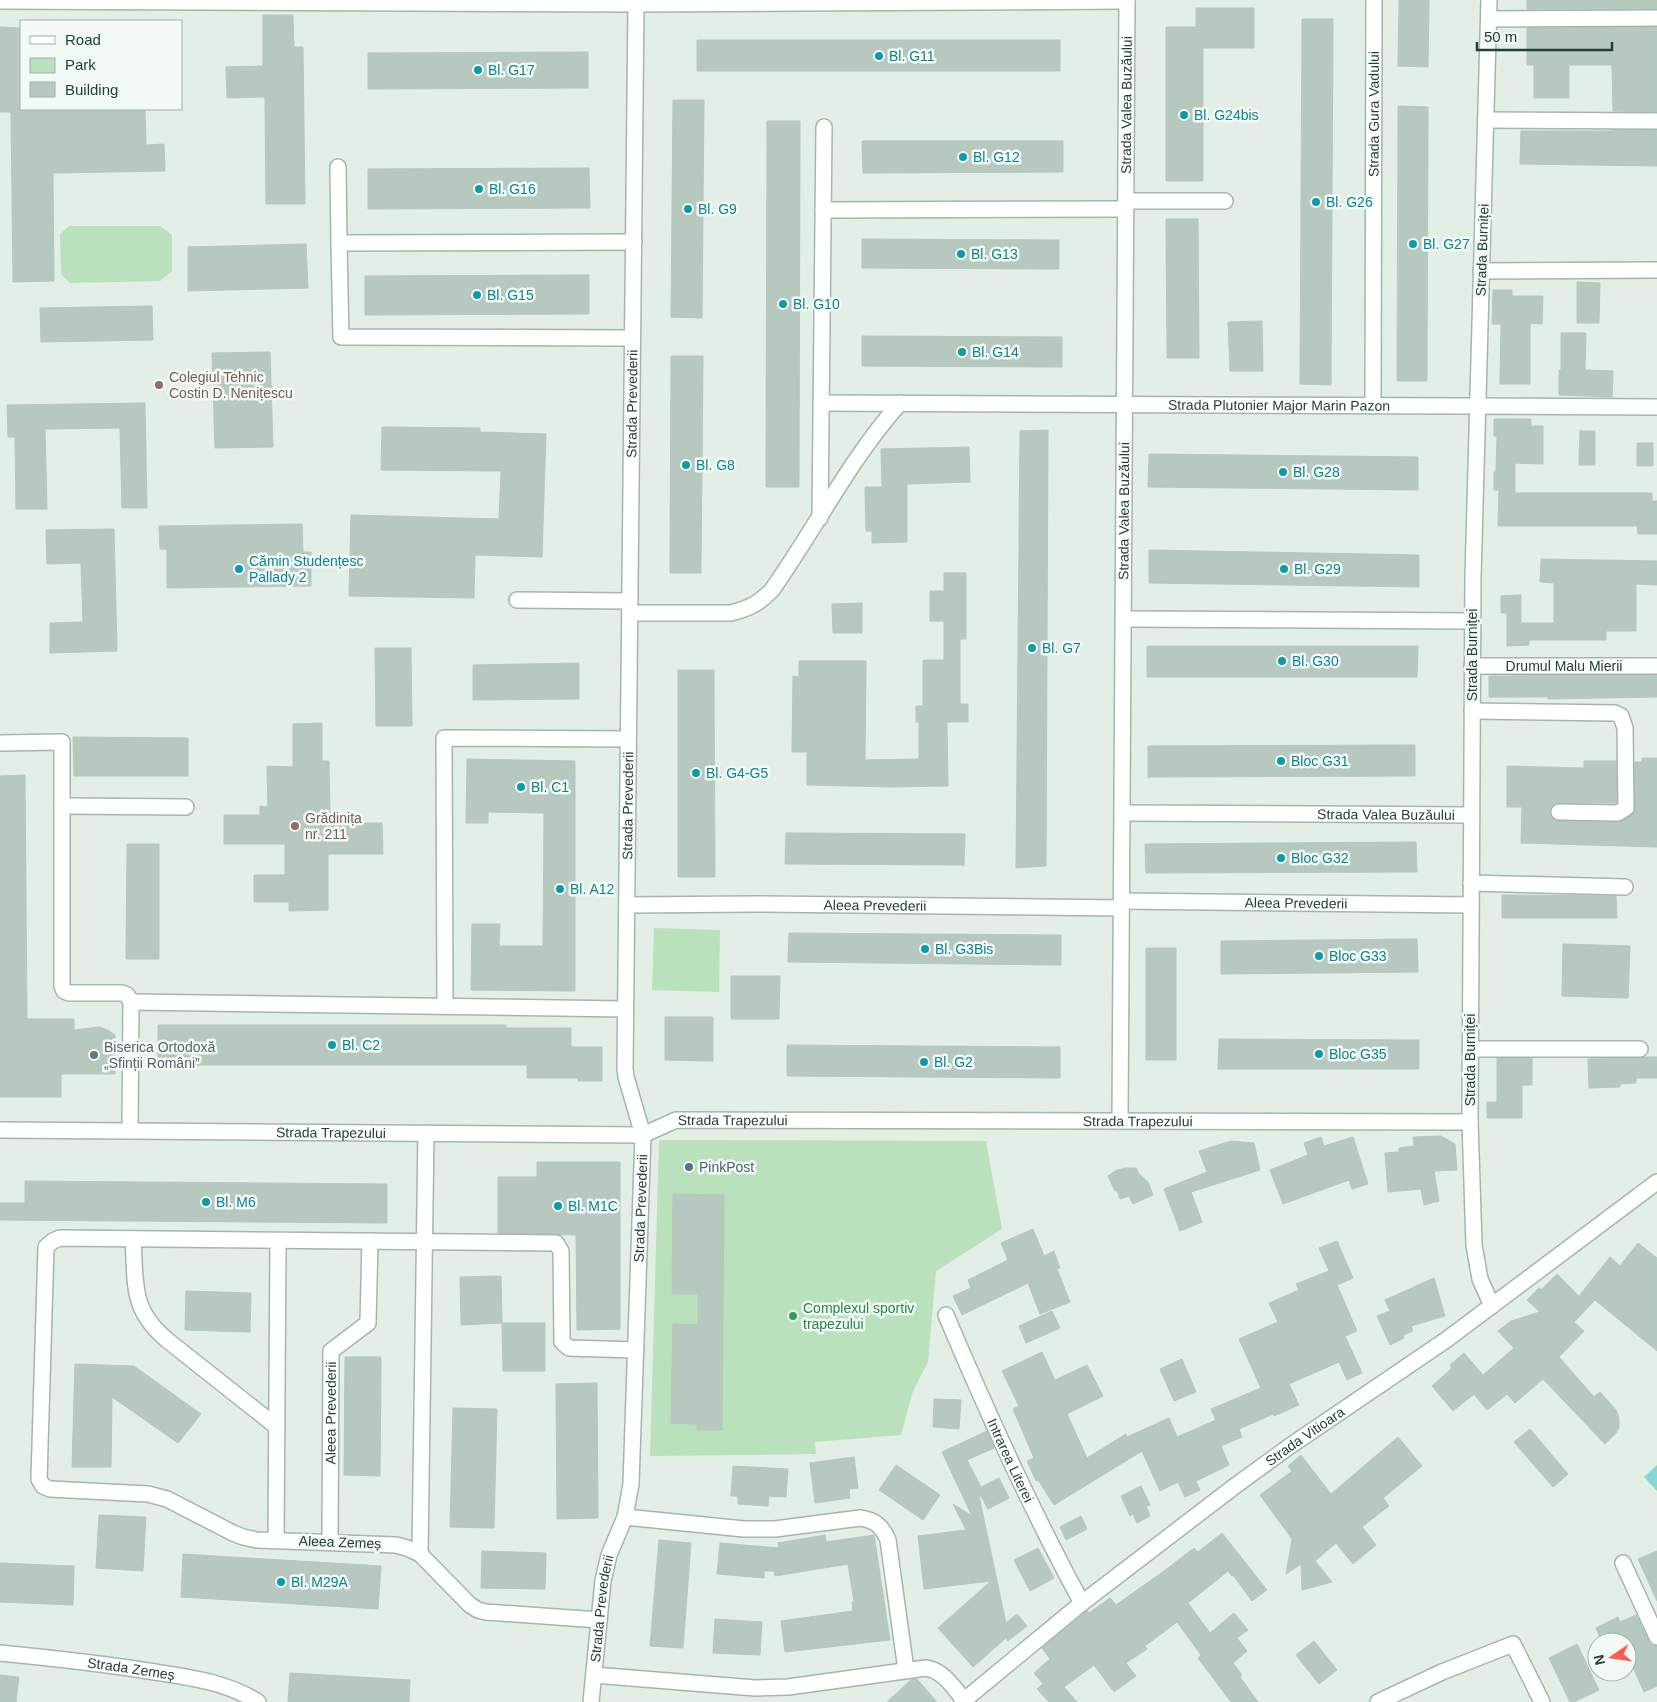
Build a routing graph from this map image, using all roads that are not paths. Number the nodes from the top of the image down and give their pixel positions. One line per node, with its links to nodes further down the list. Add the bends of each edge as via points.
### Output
1 (1374, 0): 29 (street, Strada Gura Vadului)
2 (1489, 0): 13 (street, Strada Burniței)
3 (0, 1): 4 (street)
4 (298, 1): 5 (street)
5 (426, 1): 9 (street)
6 (878, 1): 7 (street); 10 (street)
7 (1075, 1): 8 (street)
8 (1127, 1): 19 (street, Strada Valea Buzăului)
9 (551, 2): 11 (street)
10 (692, 2): 11 (street)
11 (636, 4): 21 (street, Strada Prevederii)
12 (1657, 18): 13 (street)
13 (1489, 19): 14 (street, Strada Burniței)
14 (1486, 120): 15 (street); 24 (street, Strada Burniței)
15 (1657, 121)
16 (824, 127): 20 (street)
17 (338, 167): 22 (street, Strada Prevederii)
18 (1226, 201): 19 (street)
19 (1126, 205): 20 (street); 28 (street, Strada Valea Buzăului)
20 (823, 210): 26 (street)
21 (634, 242): 22 (street); 25 (street, Strada Prevederii)
22 (339, 243): 25 (street, Strada Prevederii, via 340,337)
23 (1657, 270): 24 (street)
24 (1481, 271): 30 (street, Strada Burniței)
25 (632, 338): 34 (street, Strada Prevederii)
26 (821, 403): 27 (street, Strada Plutonier Major Marin Pazon); 32 (street)
27 (900, 403): 28 (street, Strada Plutonier Major Marin Pazon); 32 (street, via 867,445)
28 (1125, 404): 29 (street, Strada Plutonier Major Marin Pazon); 35 (street, Strada Valea Buzăului)
29 (1373, 406): 30 (street, Strada Plutonier Major Marin Pazon)
30 (1477, 407): 31 (street, Strada Plutonier Major Marin Pazon); 36 (street, Strada Burniței)
31 (1657, 407)
32 (820, 518): 34 (street, via 772,590 747,609 731,612)
33 (517, 600): 34 (street)
34 (630, 607): 40 (street, Strada Prevederii)
35 (1124, 619): 36 (street); 45 (street, Strada Valea Buzăului)
36 (1472, 621): 37 (street, Strada Burniței)
37 (1472, 666): 38 (street, Drumul Malu Mierii); 39 (street, Strada Burniței)
38 (1657, 666)
39 (1472, 711): 44 (street, via 1615,713 1621,716 1625,728 1626,808 1618,813); 46 (street, Strada Burniței)
40 (628, 739): 50 (street, Strada Prevederii); 53 (street, Strada Prevederii, via 444,738)
41 (0, 743): 42 (street, via 62,742)
42 (62, 806): 43 (street); 52 (street, via 62,986 69,993 122,993)
43 (186, 807)
44 (1559, 812)
45 (1122, 813): 46 (street, Strada Valea Buzăului); 49 (street, Strada Valea Buzăului)
46 (1470, 814): 47 (street, Strada Burniței)
47 (1471, 883): 48 (street); 51 (street, Strada Burniței)
48 (1626, 888)
49 (1122, 904): 50 (street, Aleea Prevederii); 51 (street, Aleea Prevederii); 57 (street, Strada Valea Buzăului)
50 (627, 905): 54 (street, Strada Prevederii)
51 (1471, 905): 55 (street, Strada Burniței)
52 (131, 1002): 53 (street); 60 (street)
53 (444, 1006): 54 (street)
54 (625, 1009): 62 (street, Strada Prevederii, via 626,1077)
55 (1470, 1049): 56 (street); 58 (street, Strada Burniței)
56 (1640, 1049)
57 (1120, 1121): 58 (street, Strada Trapezului); 62 (street, Strada Trapezului, via 676,1120)
58 (1470, 1122): 68 (street, Strada Burniței, via 1474,1245 1480,1279)
59 (0, 1130): 60 (street, Strada Trapezului)
60 (130, 1131): 61 (street, Strada Trapezului)
61 (426, 1133): 62 (street, Strada Trapezului); 67 (street)
62 (643, 1135): 70 (street, Strada Prevederii)
63 (1657, 1182): 68 (street, Strada Vitioara)
64 (133, 1239): 65 (street); 71 (street, via 137,1295 145,1317 154,1329); 73 (street, Aleea Zemeș, via 60,1238 46,1247 39,1479 50,1489 158,1496 243,1538)
65 (278, 1241): 66 (street); 71 (street)
66 (370, 1241): 67 (street); 74 (street, Aleea Prevederii, via 368,1323 331,1350)
67 (425, 1242): 70 (street, via 556,1243 562,1251 562,1342 569,1348); 75 (street)
68 (1492, 1306): 77 (street, Strada Vitioara, via 1282,1452)
69 (946, 1315): 77 (street, Intrarea Literei, via 999,1434)
70 (636, 1350): 72 (street, Strada Prevederii, via 633,1463)
71 (277, 1427): 73 (street)
72 (625, 1516): 78 (street, Strada Prevederii, via 608,1555); 81 (street, via 744,1529 775,1529 860,1518 877,1523 888,1540)
73 (276, 1540): 74 (street, Aleea Zemeș)
74 (330, 1541): 75 (street, Aleea Zemeș, via 396,1545)
75 (420, 1554): 78 (street, Aleea Zemeș, via 478,1610)
76 (1623, 1563): 79 (street)
77 (1082, 1603): 83 (street, Strada Vitioara)
78 (599, 1620): 82 (street, Strada Prevederii)
79 (1657, 1637)
80 (0, 1652): 84 (street, Strada Zemeș, via 188,1677 233,1689)
81 (906, 1670): 82 (street, Strada Prevederii, via 788,1687 755,1688); 83 (street, Strada Prevederii, via 926,1668 941,1673)
82 (594, 1675): 85 (street, Strada Prevederii)
83 (963, 1701)
84 (258, 1702)
85 (591, 1702)
86 (1378, 1702): 87 (street, via 1513,1644)
87 (1542, 1702)

